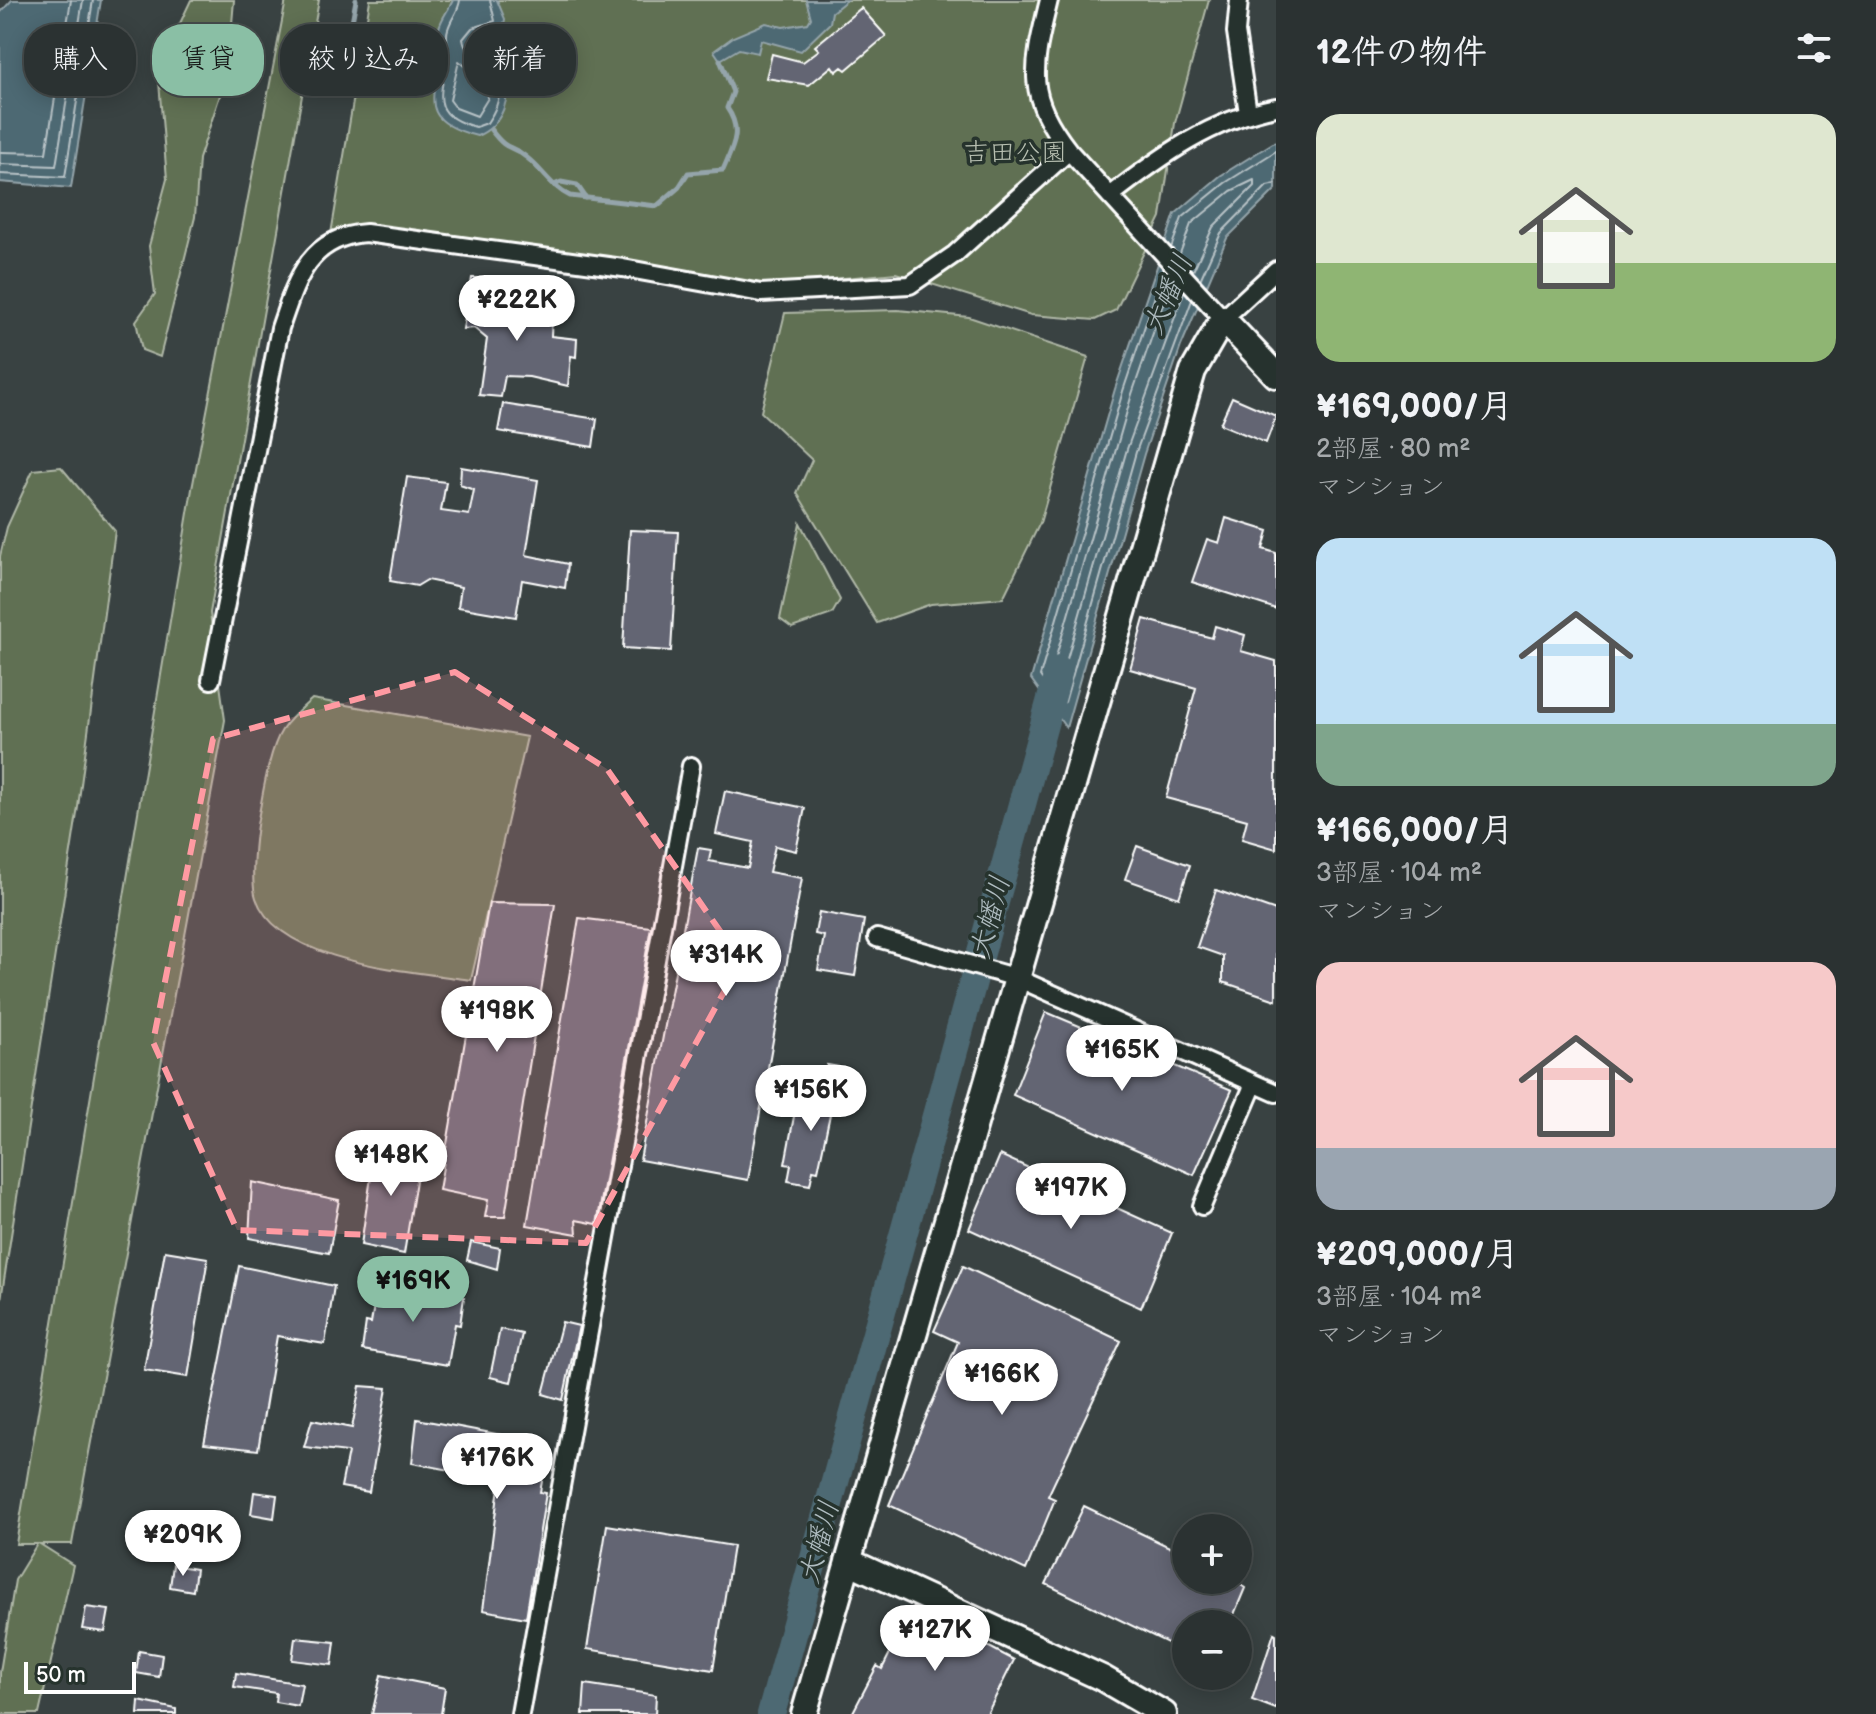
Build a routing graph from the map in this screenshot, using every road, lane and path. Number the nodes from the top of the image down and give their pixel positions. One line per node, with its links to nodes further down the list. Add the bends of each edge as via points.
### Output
1 (1049, 0): 5 (street, via 1034,63 1036,87 1047,122)
2 (1239, 0): 4 (street, via 1236,32)
3 (1276, 107): 4 (street)
4 (1248, 113): 6 (street, via 1201,132)
5 (1069, 151): 6 (street); 10 (street, via 955,254 910,285 761,293 366,233 346,234 315,253 297,277 280,328)
6 (1110, 196): 8 (street)
7 (1276, 270): 8 (street)
8 (1223, 319): 9 (street); 13 (street, via 1193,371 1175,423)
9 (1276, 375)
10 (211, 680)
11 (691, 766): 18 (street)
12 (877, 938): 13 (street)
13 (1008, 976): 14 (street); 17 (street)
14 (1253, 1086): 15 (street); 16 (street)
15 (1276, 1093)
16 (1202, 1206)
17 (848, 1561): 19 (street); 20 (street, via 1102,1678)
18 (520, 1714)
19 (804, 1714)
20 (1164, 1714)

